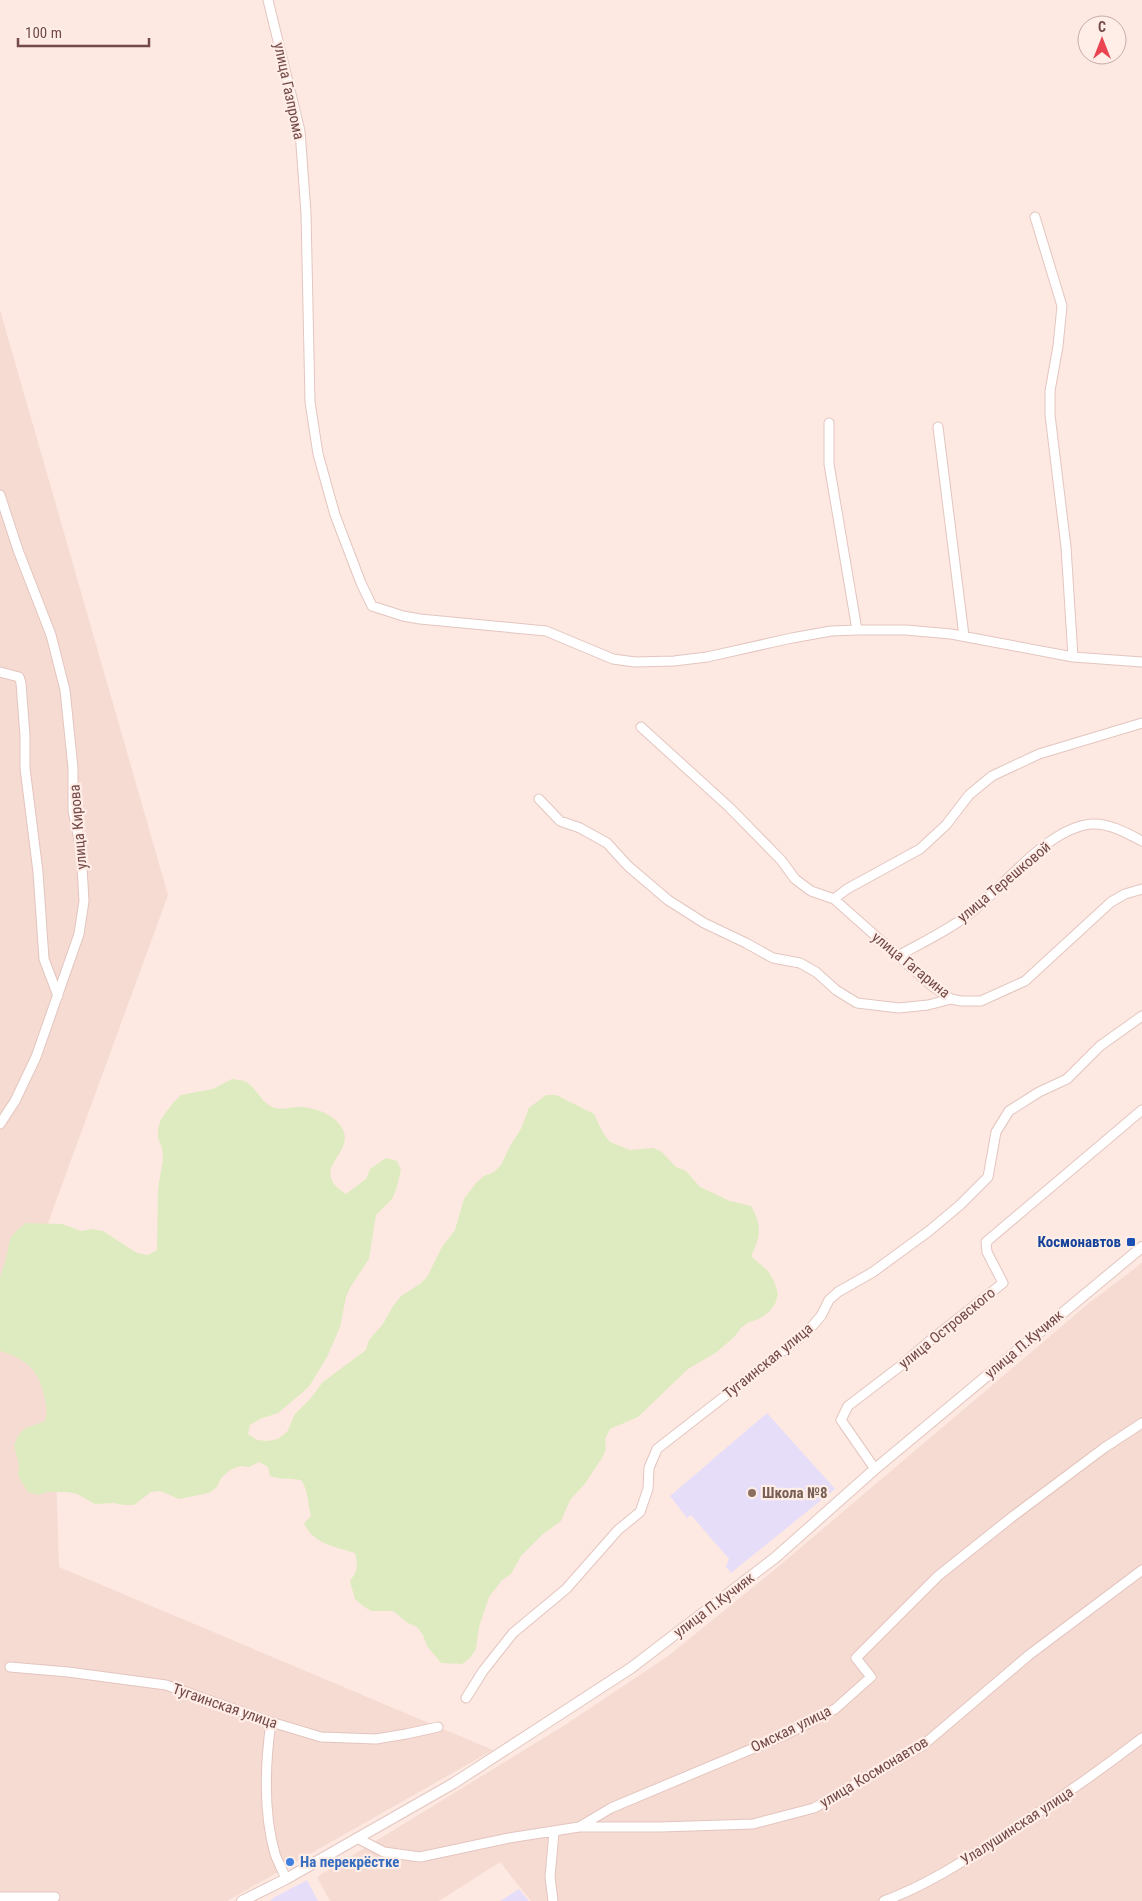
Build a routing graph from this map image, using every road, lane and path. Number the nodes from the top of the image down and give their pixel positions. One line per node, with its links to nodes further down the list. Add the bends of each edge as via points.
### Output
1 (268, 0): 6 (street, улица Газпрома, via 300,131 306,213 310,402 318,454 335,514 372,606 420,619 546,630 613,660 635,662 707,657 792,638)
2 (1035, 217): 8 (street, via 1062,306 1050,391 1050,415 1066,547)
3 (829, 423): 6 (street, via 829,464)
4 (938, 427): 7 (street)
5 (0, 495): 18 (street, улица Кирова, via 51,635 70,727 73,810 81,850 84,901 79,934)
6 (857, 630): 7 (street, via 906,630)
7 (964, 636): 8 (street)
8 (1073, 656): 9 (street)
9 (1142, 662)
10 (0, 672): 18 (street, via 20,677 25,768 38,872 44,959)
11 (1142, 723): 16 (street, via 1039,754 992,776 969,795 946,825 920,849 847,889)
12 (641, 727): 16 (street, via 730,807 795,879 810,891)
13 (539, 799): 19 (street, via 560,821 580,828 607,844 668,900 704,923 773,958 800,963 857,1003 900,1008)
14 (1142, 841): 17 (street, улица Терешковой, via 1121,830 1093,824 1067,830 1022,863 973,911)
15 (1142, 889): 19 (street, улица Гагарина, via 1111,902 1025,981 981,1000)
16 (834, 900): 17 (street, улица Гагарина)
17 (898, 956): 19 (street, улица Гагарина)
18 (58, 996): 22 (street, улица Кирова, via 36,1057)
19 (951, 999)
20 (1142, 1016): 28 (street, Тугаинская улица, via 1100,1046 1067,1078 1009,1111 996,1132 988,1177 960,1205 873,1272 838,1292 807,1332 658,1449 649,1468 648,1489 640,1512 618,1530 566,1589 513,1633)
21 (1142, 1110): 25 (street, улица Островского, via 986,1242 987,1252 1003,1283 848,1406 841,1420)
22 (0, 1124)
23 (1142, 1247): 25 (street, улица П.Кучияк)
24 (1142, 1423): 32 (street, Омская улица, via 1104,1448 938,1576 856,1658 872,1677 835,1709 785,1735 611,1808)
25 (875, 1469): 34 (street, улица П.Кучияк, via 776,1558 632,1668 454,1783)
26 (1142, 1570): 32 (street, улица Космонавтов, via 1029,1655 922,1746 814,1808 753,1824)
27 (10, 1667): 29 (street, Тугаинская улица, via 166,1685)
28 (466, 1698)
29 (271, 1722): 30 (street, Тугаинская улица, via 321,1737 376,1738); 35 (street, via 268,1815 275,1855)
30 (438, 1727)
31 (1142, 1738): 40 (street, Улалушинская улица, via 1054,1803 984,1848 941,1874)
32 (579, 1827): 33 (street, Омская улица)
33 (554, 1832): 34 (street, Омская улица, via 420,1857 384,1852); 39 (street, via 550,1877)
34 (357, 1838): 35 (street, улица П.Кучияк)
35 (286, 1879): 38 (street, улица П.Кучияк)
36 (56, 1896): 37 (street)
37 (0, 1897)
38 (242, 1901)
39 (553, 1901)
40 (884, 1901)

